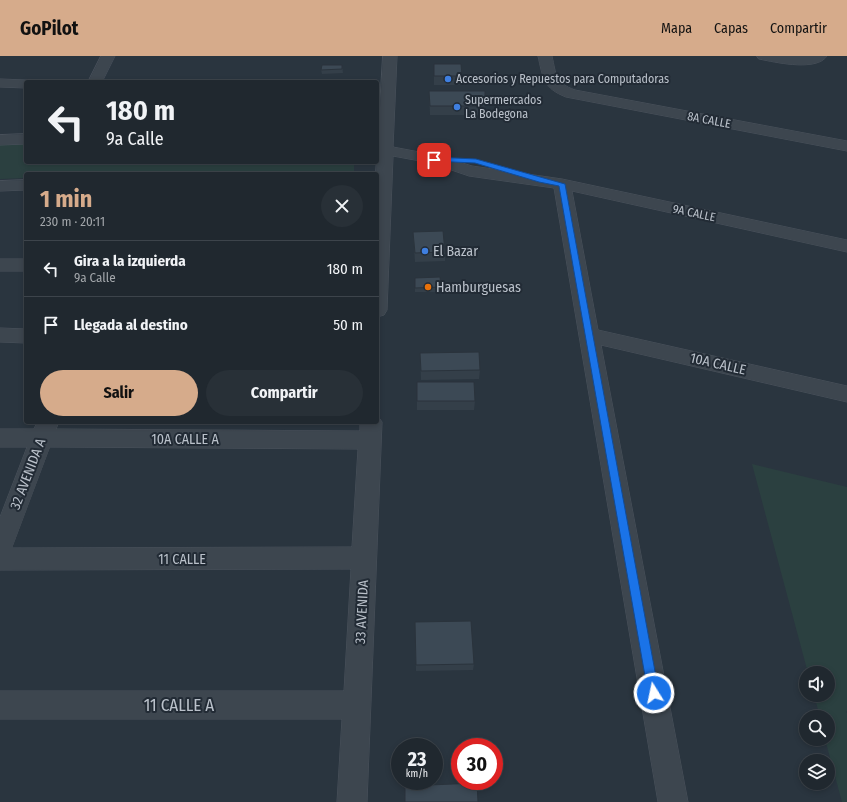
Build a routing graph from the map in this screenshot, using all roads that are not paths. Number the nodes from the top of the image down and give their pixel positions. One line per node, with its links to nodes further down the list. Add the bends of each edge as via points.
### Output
1 (108, 56): 6 (street)
2 (390, 56): 9 (street)
3 (546, 56): 13 (street, 8A CALLE, via 552,84 559,90 572,94)
4 (764, 56): 5 (street, via 793,60 816,59)
5 (820, 56)
6 (96, 80)
7 (0, 83): 8 (street)
8 (24, 84)
9 (383, 87): 12 (street)
10 (24, 139): 11 (street)
11 (0, 140)
12 (383, 140): 14 (street); 15 (street, 9A CALLE, via 469,171)
13 (847, 146)
14 (380, 180): 18 (street)
15 (552, 183): 19 (street, 9A CALLE); 22 (street)
16 (24, 185): 17 (street)
17 (0, 186)
18 (379, 222)
19 (847, 246)
20 (0, 265): 21 (street)
21 (24, 265)
22 (589, 335): 25 (street, 10A CALLE); 35 (street)
23 (0, 336): 24 (street)
24 (24, 336)
25 (847, 394)
26 (45, 430): 27 (street, 10A CALLE A); 28 (street, 10A CALLE A); 29 (street, 32 AVENIDA A)
27 (371, 431): 30 (street, 33 AVENIDA)
28 (0, 438)
29 (0, 548)
30 (364, 558): 31 (street, 11 CALLE); 33 (street, 33 AVENIDA)
31 (0, 559)
32 (0, 705): 33 (street, 11 CALLE A)
33 (357, 705): 34 (street, 33 AVENIDA)
34 (352, 802)
35 (673, 802)

